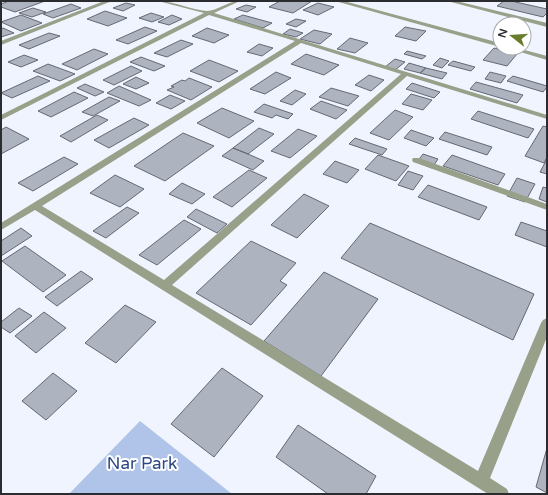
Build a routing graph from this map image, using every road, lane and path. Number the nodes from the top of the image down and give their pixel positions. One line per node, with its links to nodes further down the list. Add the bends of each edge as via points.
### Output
1 (108, 1): 9 (street)
2 (161, 1): 6 (street)
3 (237, 1): 6 (street)
4 (338, 1): 10 (street)
5 (450, 1): 7 (street)
6 (209, 14): 8 (street); 15 (street)
7 (547, 25)
8 (300, 42): 13 (street); 17 (street)
9 (1, 43)
10 (492, 43)
11 (532, 54): 12 (street)
12 (547, 58)
13 (406, 74): 14 (street); 20 (street)
14 (547, 117)
15 (1, 118)
16 (416, 160): 18 (street)
17 (35, 206): 19 (street); 20 (street)
18 (547, 207)
19 (1, 227)
20 (164, 286): 22 (street)
21 (547, 323): 22 (street)
22 (481, 481): 23 (street)
23 (502, 494)

